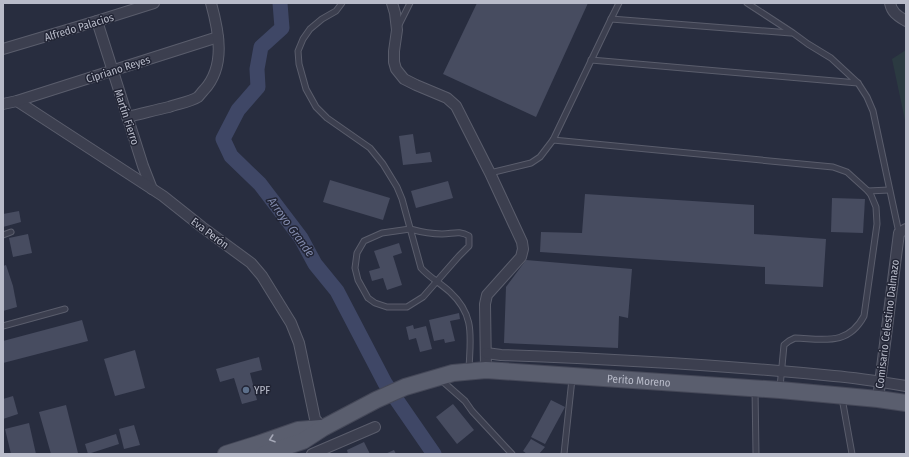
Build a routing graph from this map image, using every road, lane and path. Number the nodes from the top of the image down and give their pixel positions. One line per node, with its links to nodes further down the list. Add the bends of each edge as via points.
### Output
1 (154, 3): 11 (street, Alfredo Palacios)
2 (211, 3): 14 (street)
3 (342, 3): 27 (lane, via 336,11 310,29 298,51 298,64 306,89 316,107 327,118 370,148 383,164 397,186)
4 (392, 3): 12 (street)
5 (410, 3): 12 (lane)
6 (619, 3): 9 (lane)
7 (747, 3): 13 (lane)
8 (890, 3): 10 (street, via 897,16)
9 (611, 19): 13 (lane); 16 (lane)
10 (906, 21)
11 (97, 22): 15 (street, Alfredo Palacios); 17 (street, Martín Fierro)
12 (397, 30): 23 (street, via 394,51 396,70 404,79 447,98 456,106)
13 (793, 33): 18 (lane, via 831,58)
14 (218, 38): 17 (street, Cipriano Reyes); 21 (street, via 215,74 198,97)
15 (3, 49)
16 (591, 60): 18 (lane); 22 (lane)
17 (113, 71): 19 (street, Cipriano Reyes); 21 (street, Martín Fierro)
18 (858, 83): 25 (lane, via 873,111)
19 (17, 101): 20 (street, Cipriano Reyes); 24 (street, Eva Perón)
20 (3, 104)
21 (127, 117): 24 (street, Martín Fierro)
22 (553, 140): 23 (lane, via 540,157 531,163); 26 (lane, via 833,167 847,172)
23 (490, 173): 34 (street, via 523,249 521,257 487,295)
24 (152, 189): 48 (street, Eva Perón, via 251,263 262,276 299,343 315,419)
25 (889, 190): 26 (lane); 28 (lane)
26 (868, 191): 37 (lane, via 876,207 878,224 864,316 846,336 835,339 794,338 789,341 784,345)
27 (410, 229): 31 (lane, via 421,268); 31 (lane, via 442,234 463,232 469,236 469,246); 31 (lane, via 382,233 364,241 357,253 355,268 358,280 368,298 387,307 407,307 423,297)
28 (902, 231): 40 (street, Comisario Celestino Dalmazo)
29 (11, 232): 30 (lane)
30 (3, 234)
31 (437, 281): 36 (lane, via 463,307 468,318)
32 (65, 309): 33 (lane)
33 (3, 326)
34 (486, 353): 35 (street); 37 (street)
35 (486, 370): 36 (main road, Perito Moreno); 38 (main road, Perito Moreno)
36 (469, 371): 39 (main road, Perito Moreno)
37 (781, 372): 40 (street); 43 (lane)
38 (573, 376): 42 (main road, Perito Moreno); 53 (lane)
39 (438, 377): 48 (main road, Perito Moreno, via 405,387); 52 (lane, via 465,401)
40 (880, 382): 41 (street); 45 (street, Comisario Celestino Dalmazo)
41 (906, 386)
42 (754, 388): 43 (main road, Perito Moreno); 54 (lane)
43 (780, 390): 44 (main road, Perito Moreno)
44 (841, 395): 45 (main road, Perito Moreno); 55 (lane)
45 (878, 399): 46 (main road, Perito Moreno)
46 (906, 403)
47 (375, 427): 49 (street)
48 (323, 428): 49 (main road)
49 (306, 445): 50 (main road, one-way to 50); 51 (main road)
50 (226, 454)
51 (264, 454)
52 (512, 454)
53 (564, 454)
54 (756, 454)
55 (852, 454)

